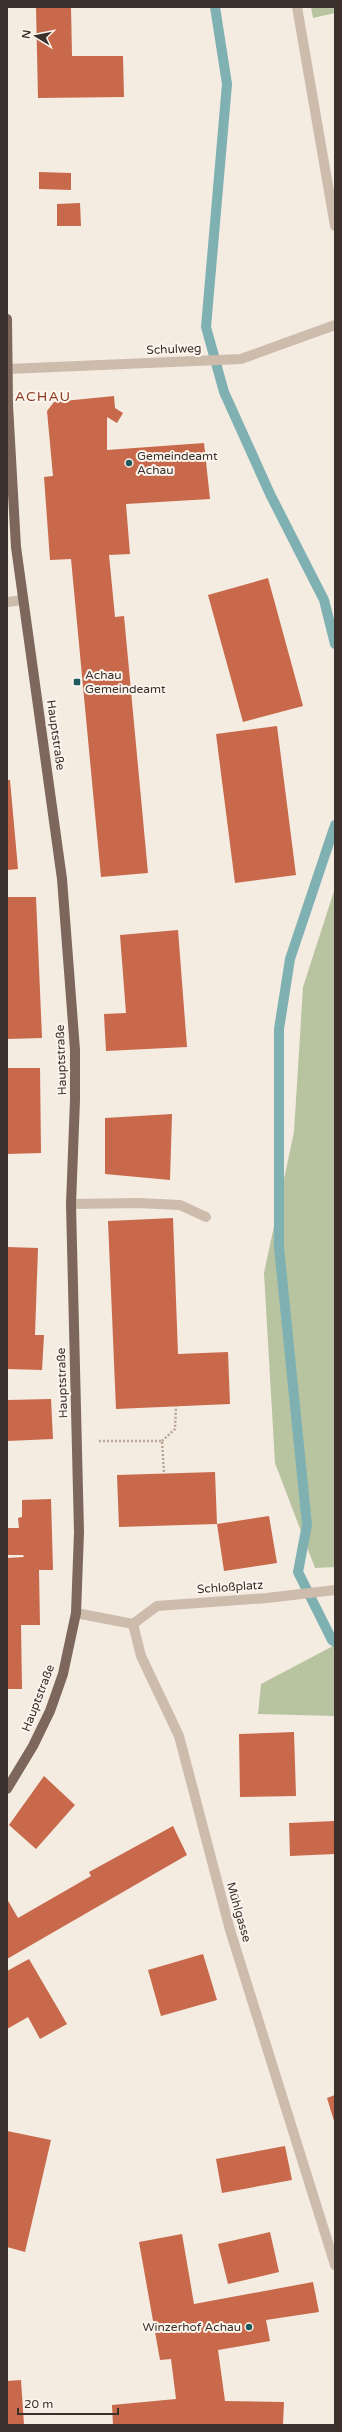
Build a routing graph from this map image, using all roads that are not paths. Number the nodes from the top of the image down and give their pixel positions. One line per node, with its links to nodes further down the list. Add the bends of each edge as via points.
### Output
1 (297, 7): 2 (street)
2 (335, 226)
3 (7, 318): 5 (main road, Hauptstraße)
4 (335, 325): 5 (street, Schulweg, via 241,359)
5 (8, 369): 6 (main road, Hauptstraße, via 16,547)
6 (23, 600): 7 (street); 8 (main road, Hauptstraße, via 62,879 76,1100)
7 (7, 602)
8 (70, 1204): 9 (street, via 138,1203 180,1206); 11 (main road, Hauptstraße, via 79,1560)
9 (206, 1217)
10 (335, 1590): 12 (street, Schloßplatz, via 157,1606)
11 (76, 1613): 12 (street); 13 (main road, Hauptstraße, via 63,1674 50,1711 33,1746)
12 (133, 1624): 14 (street, Mühlgasse, via 141,1656 179,1736 230,1930)
13 (7, 1789)
14 (335, 2265)

